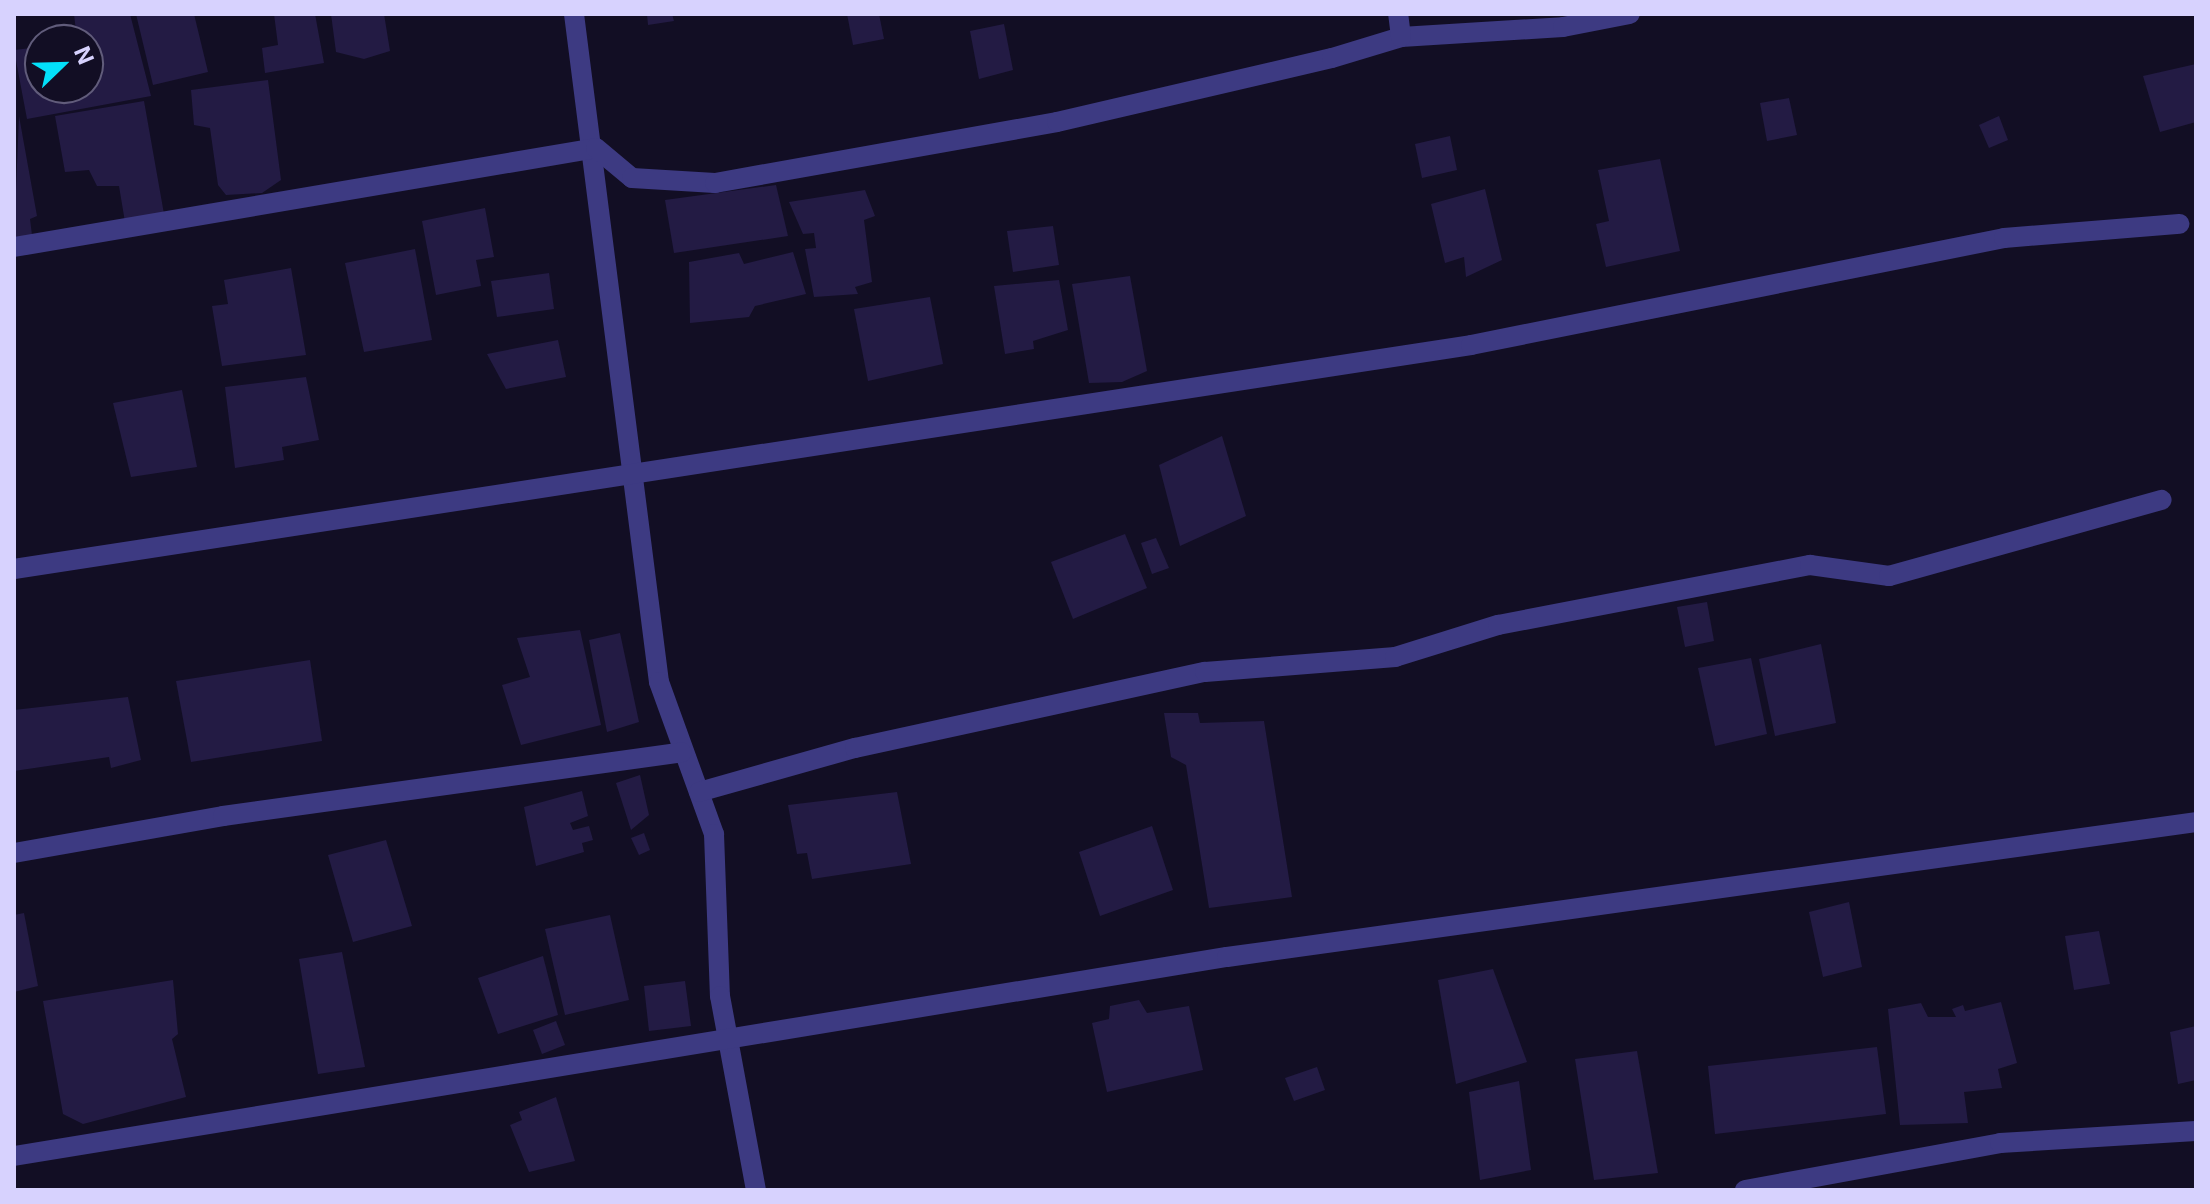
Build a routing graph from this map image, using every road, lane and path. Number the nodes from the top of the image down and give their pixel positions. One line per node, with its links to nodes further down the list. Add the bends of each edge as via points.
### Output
1 (574, 14): 5 (street)
2 (1398, 14): 4 (street)
3 (1630, 14): 4 (street, via 1563,27)
4 (1401, 37): 5 (street, via 1057,122 715,183 632,178)
5 (596, 148): 7 (street); 8 (street)
6 (2179, 224): 8 (street, via 2004,238 1471,345)
7 (14, 247)
8 (638, 470): 10 (street); 11 (street, via 659,682)
9 (2162, 500): 12 (street, via 1889,576 1810,565 1498,625 1395,657 1205,672 855,748)
10 (14, 569)
11 (682, 752): 12 (street); 14 (street, via 223,816)
12 (699, 792): 15 (street, via 719,868)
13 (2196, 822): 15 (street, via 1227,957)
14 (14, 853)
15 (728, 1040): 17 (street); 18 (street)
16 (2196, 1131): 19 (street, via 2000,1143)
17 (14, 1156)
18 (756, 1190)
19 (1745, 1190)

